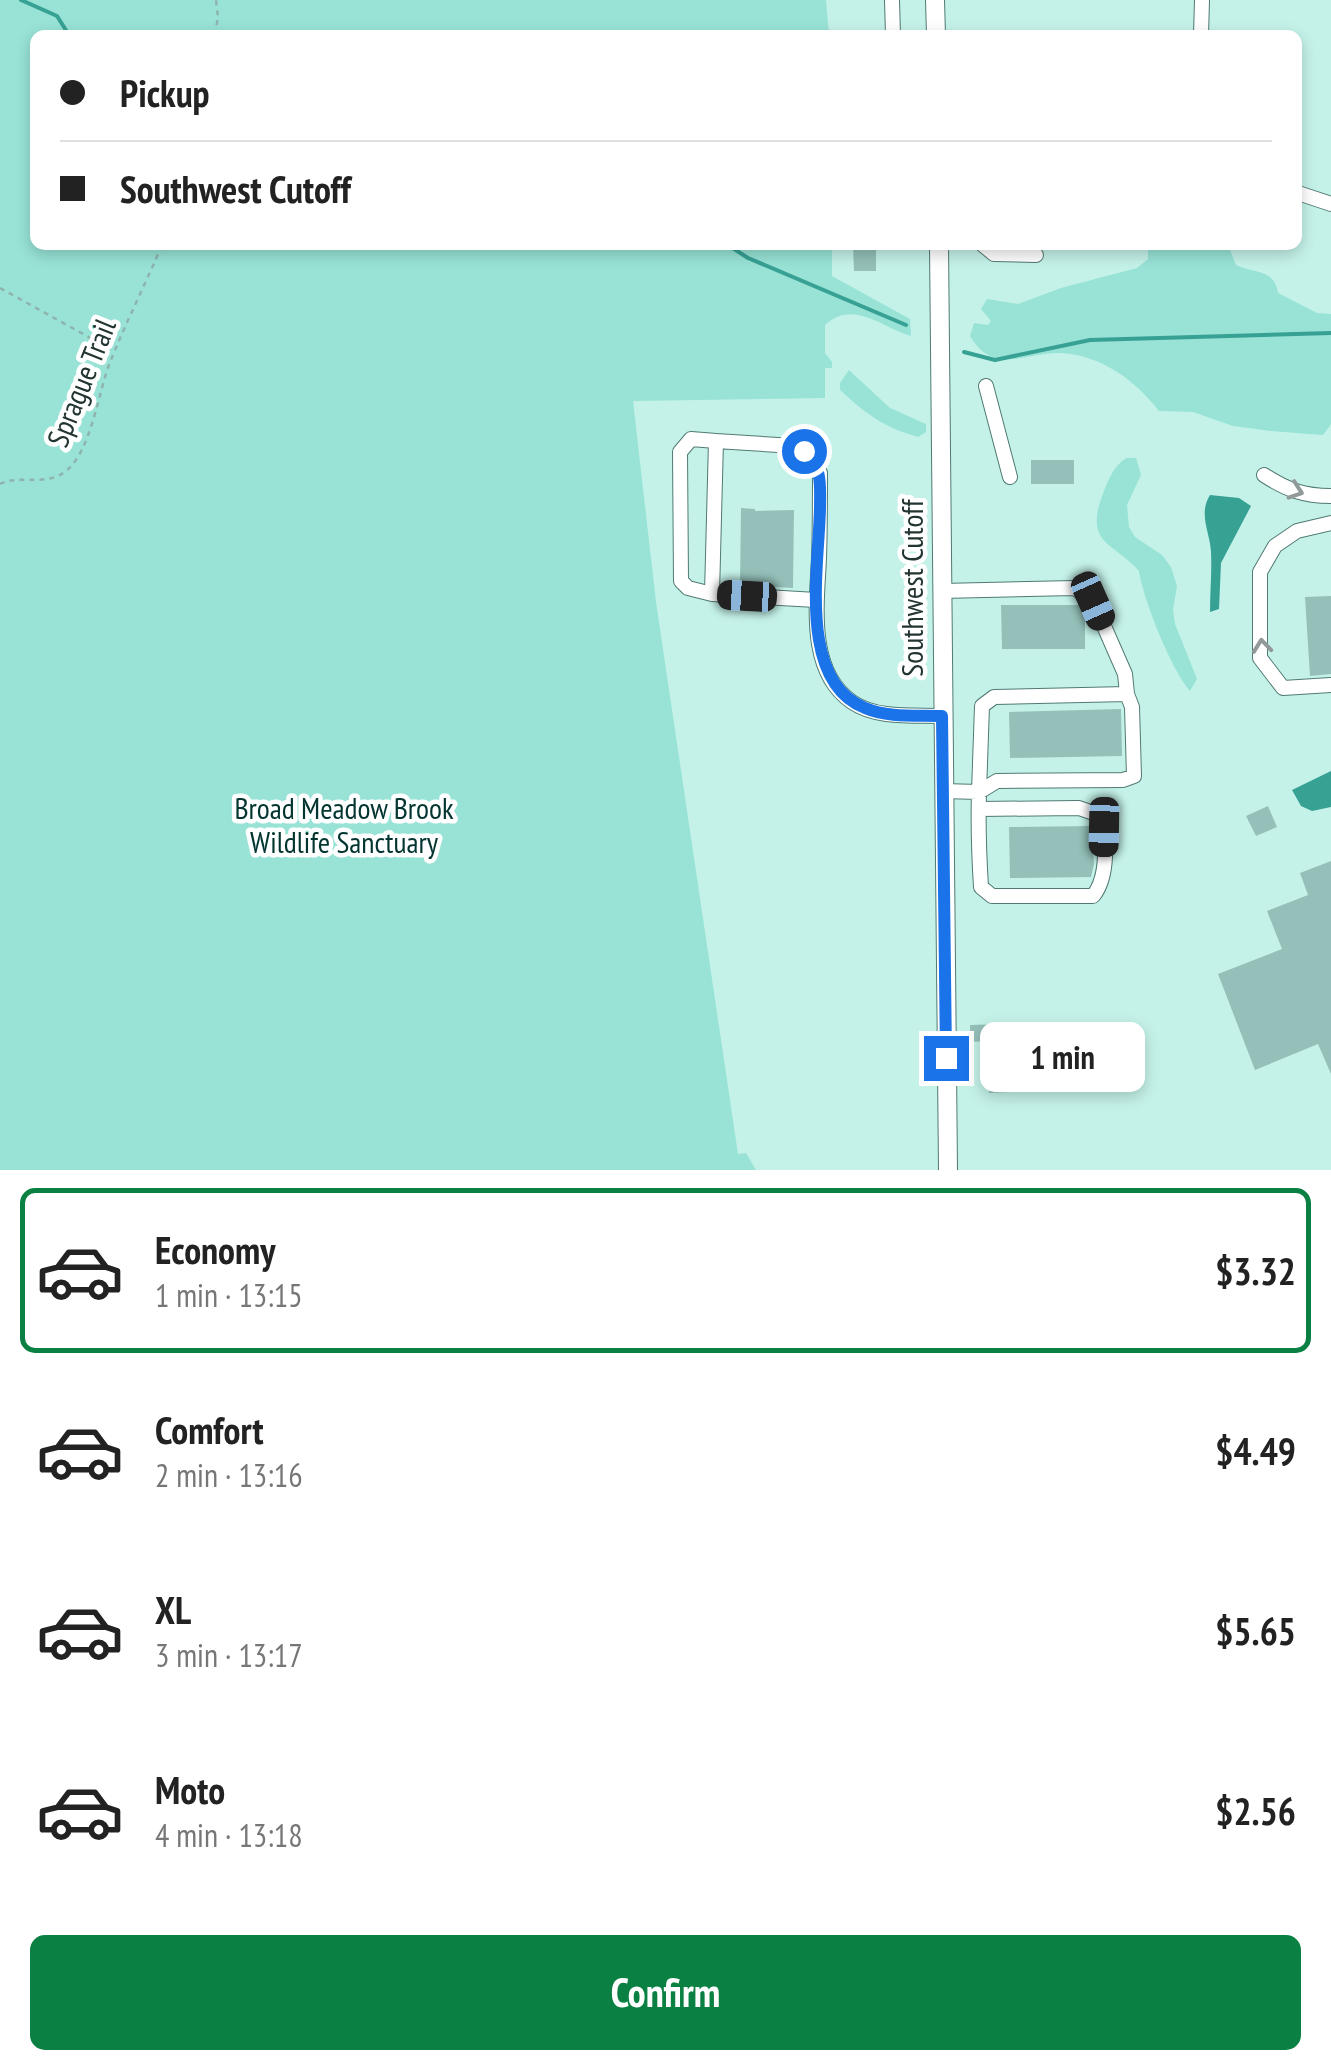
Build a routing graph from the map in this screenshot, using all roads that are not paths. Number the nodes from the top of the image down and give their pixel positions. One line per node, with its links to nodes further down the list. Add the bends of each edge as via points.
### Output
1 (892, 0): 4 (street)
2 (935, 0): 5 (main road)
3 (1202, 0): 6 (street)
4 (893, 30)
5 (936, 30)
6 (1201, 30)
7 (1302, 194): 8 (street)
8 (1331, 204)
9 (938, 250): 18 (main road, Southwest Cutoff)
10 (990, 250): 11 (street)
11 (1036, 255)
12 (986, 386): 15 (street)
13 (716, 441): 19 (street); 19 (street, via 691,439 680,452 682,582); 20 (street, via 794,446 818,466)
14 (1264, 474): 16 (street, one-way to 16, via 1287,490)
15 (1010, 477)
16 (1331, 496)
17 (1331, 524): 21 (street, one-way to 17, via 1283,688 1260,658 1260,572 1275,546 1297,531)
18 (940, 591): 22 (street, via 1075,588 1093,601 1126,674); 23 (main road, Southwest Cutoff)
19 (712, 594): 20 (street)
20 (816, 600): 23 (street, via 824,661 852,702 898,715)
21 (1331, 685)
22 (1127, 694): 25 (street, via 994,697 982,706); 25 (street, via 1134,776 997,781)
23 (942, 716): 24 (main road, Southwest Cutoff)
24 (943, 791): 25 (street); 27 (main road, Southwest Cutoff)
25 (979, 792): 26 (street)
26 (979, 809): 26 (street, via 981,887 992,896 1093,896 1102,885 1099,815 1079,808)
27 (948, 1170)

